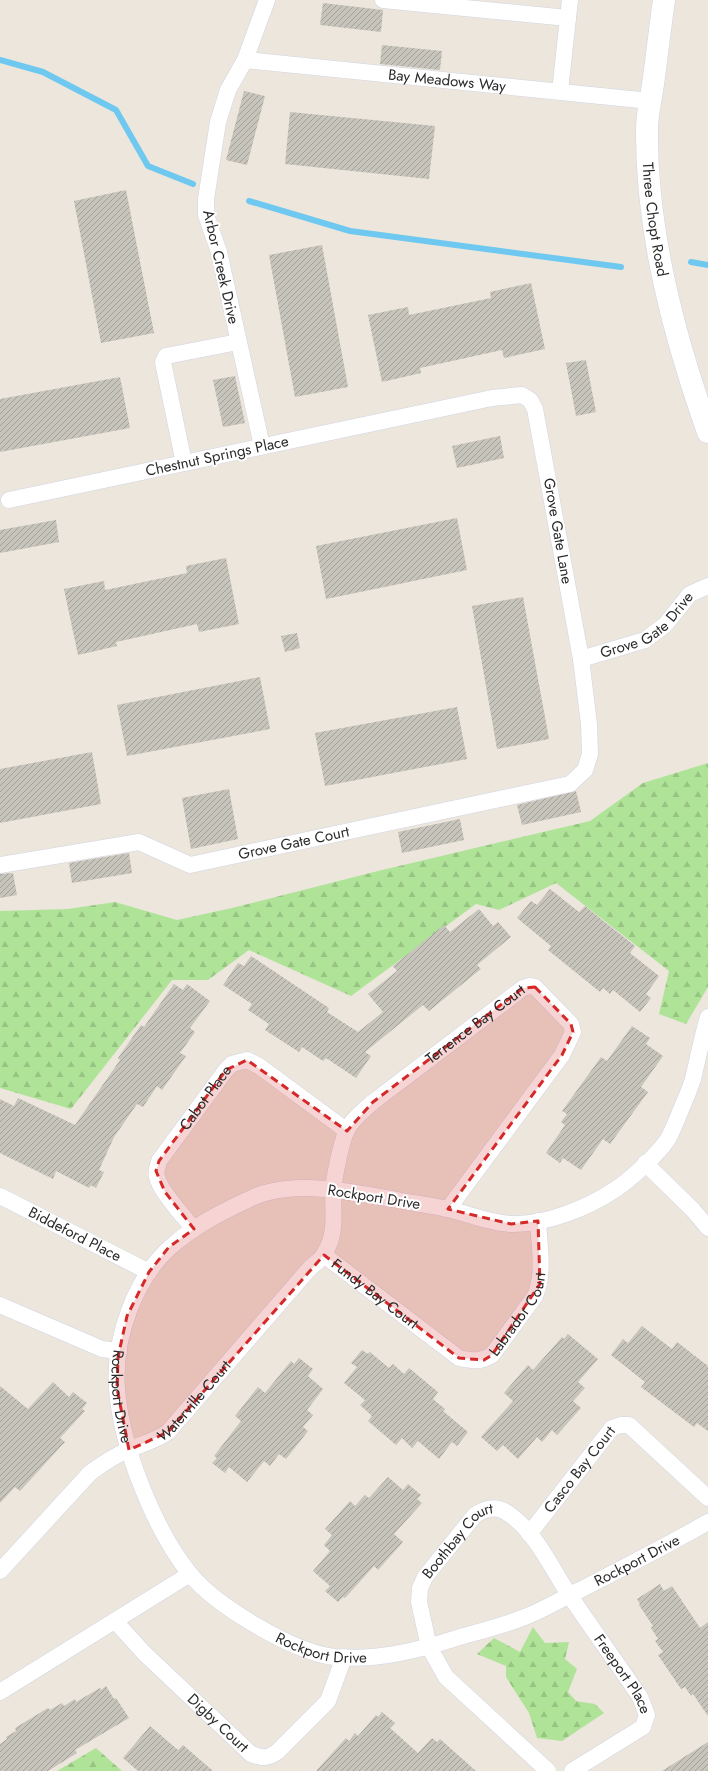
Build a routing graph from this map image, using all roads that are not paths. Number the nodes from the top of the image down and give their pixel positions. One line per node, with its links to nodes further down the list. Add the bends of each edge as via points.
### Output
1 (267, 0): 6 (street, Arbor Creek Drive)
2 (383, 0): 5 (street)
3 (570, 0): 5 (street)
4 (664, 0): 8 (main road, Three Chopt Road)
5 (568, 18): 7 (street)
6 (244, 60): 7 (street, Bay Meadows Way); 9 (street, Arbor Creek Drive, via 228,90 218,122 206,199 206,215 219,252)
7 (560, 91): 8 (street, Bay Meadows Way)
8 (650, 101): 11 (main road, Three Chopt Road, via 647,127 649,190 656,241 690,380)
9 (238, 342): 12 (street, Arbor Creek Drive); 13 (street, via 166,356 163,362)
10 (425, 412): 12 (street, Chestnut Springs Place); 16 (street, Grove Gate Lane, via 492,398 522,395 530,400 535,409)
11 (708, 432)
12 (262, 446): 13 (street, Chestnut Springs Place)
13 (184, 462): 14 (street, Chestnut Springs Place)
14 (9, 500)
15 (708, 586): 16 (street, Grove Gate Drive, via 690,594 665,625 645,640)
16 (581, 659): 17 (street, Grove Gate Lane, via 590,746)
17 (585, 770): 18 (street, Grove Gate Court, via 570,784 190,866 139,842)
18 (0, 864)
19 (708, 1017): 21 (street, Rockport Drive, via 692,1082 668,1138)
20 (347, 1131): 22 (street, Terrence Bay Court); 24 (street, Terrence Bay Court, via 373,1102 523,988 535,987 570,1024 573,1032 562,1055); 27 (street, Cabot Place, via 259,1066 247,1060 232,1064 159,1161 156,1171 165,1192)
21 (645, 1163): 25 (street, Rockport Drive, via 627,1182 603,1198 572,1212); 26 (street)
22 (333, 1189): 24 (street, Rockport Drive); 27 (street, Rockport Drive, via 295,1188 264,1193 220,1213); 28 (street, Waterville Court, via 334,1222)
23 (0, 1196): 29 (street, Biddeford Place)
24 (448, 1209): 25 (street, Rockport Drive, via 511,1224)
25 (538, 1221): 31 (street, Labrador Court, via 540,1284 535,1296 492,1355 484,1360 473,1361 459,1358)
26 (708, 1228)
27 (194, 1229): 29 (street, Rockport Drive, via 169,1248)
28 (324, 1255): 31 (street, Fundy Bay Court); 33 (street, Waterville Court, via 168,1432 156,1440)
29 (149, 1272): 32 (street, Rockport Drive, via 136,1293 127,1316)
30 (0, 1305): 32 (street, via 102,1349)
31 (426, 1332)
32 (119, 1351): 33 (street, Rockport Drive, via 117,1388 124,1439)
33 (129, 1450): 37 (street, Waterville Court, via 105,1461 90,1473); 38 (street, Rockport Drive, via 156,1518 170,1545)
34 (708, 1498): 36 (street, Casco Bay Court, via 629,1425 621,1425 612,1428)
35 (708, 1522): 39 (street, Rockport Drive)
36 (529, 1534): 39 (street, Boothbay Court, via 541,1548); 41 (street, Boothbay Court, via 516,1519 504,1511 490,1508 483,1509 475,1515 425,1577 420,1588 419,1602)
37 (0, 1571)
38 (190, 1574): 40 (street); 42 (street, Rockport Drive, via 209,1595 278,1637 313,1653)
39 (569, 1595): 41 (street, Rockport Drive, via 525,1617); 45 (street, Freeport Place, via 640,1697 647,1715 643,1727)
40 (115, 1621): 42 (street, Digby Court, via 144,1653 251,1754 263,1759 277,1752 328,1701); 43 (street)
41 (428, 1647): 42 (street, Rockport Drive, via 385,1656); 44 (street, via 446,1677)
42 (344, 1657)
43 (0, 1692)
44 (548, 1771)
45 (572, 1771)

